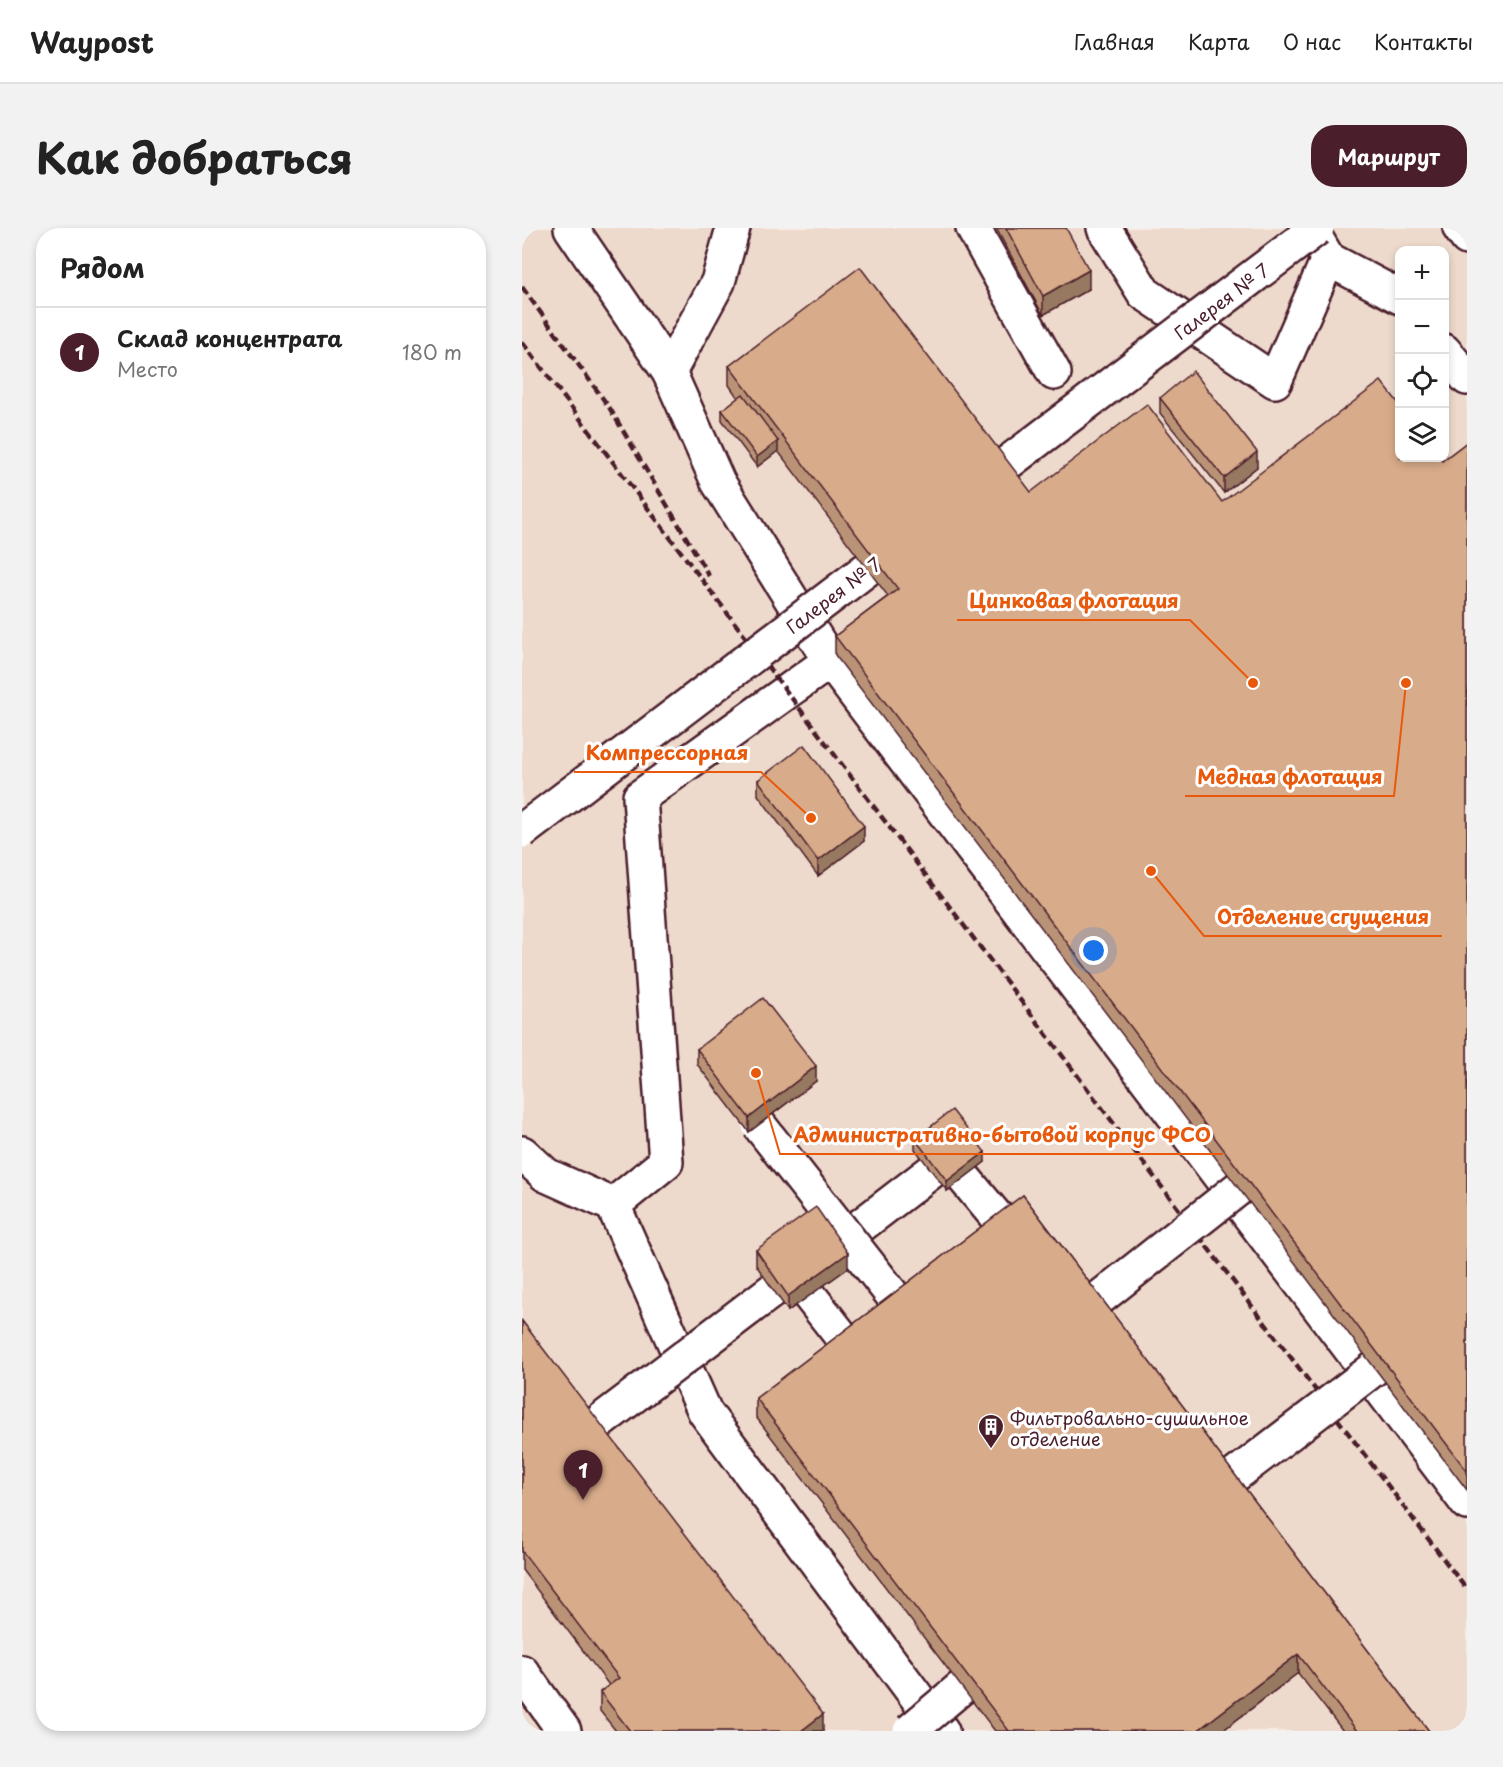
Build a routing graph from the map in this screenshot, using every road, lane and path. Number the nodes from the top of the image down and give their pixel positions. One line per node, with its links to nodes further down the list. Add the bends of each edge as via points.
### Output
1 (571, 228): 12 (street)
2 (733, 228): 12 (street, via 717,282)
3 (973, 228): 13 (street)
4 (1104, 228): 9 (street, via 1144,293 1275,381)
5 (1310, 228): 9 (street)
6 (1317, 228): 16 (street, Галерея № 7, bridge)
7 (1460, 228): 8 (street)
8 (1467, 238)
9 (1328, 259): 10 (street)
10 (1395, 294)
11 (1447, 354): 14 (street)
12 (669, 372): 15 (street, via 718,482)
13 (1054, 373)
14 (1467, 378)
15 (830, 661): 22 (street, via 640,797 666,1162); 33 (street)
16 (522, 831)
17 (759, 1125): 28 (street, bridge)
18 (522, 1153): 22 (street, via 546,1175)
19 (932, 1171): 24 (street)
20 (964, 1178): 23 (street)
21 (1239, 1188): 27 (street, bridge)
22 (614, 1205): 38 (street, via 705,1412)
23 (1005, 1227)
24 (833, 1246)
25 (773, 1290): 31 (street, bridge)
26 (809, 1295): 29 (street)
27 (1092, 1304)
28 (901, 1306)
29 (849, 1346)
30 (1375, 1368): 32 (street, bridge)
31 (590, 1429)
32 (1226, 1482)
33 (1467, 1503)
34 (522, 1672): 36 (street)
35 (962, 1687): 37 (street, bridge)
36 (564, 1731)
37 (910, 1731)
38 (942, 1731)

